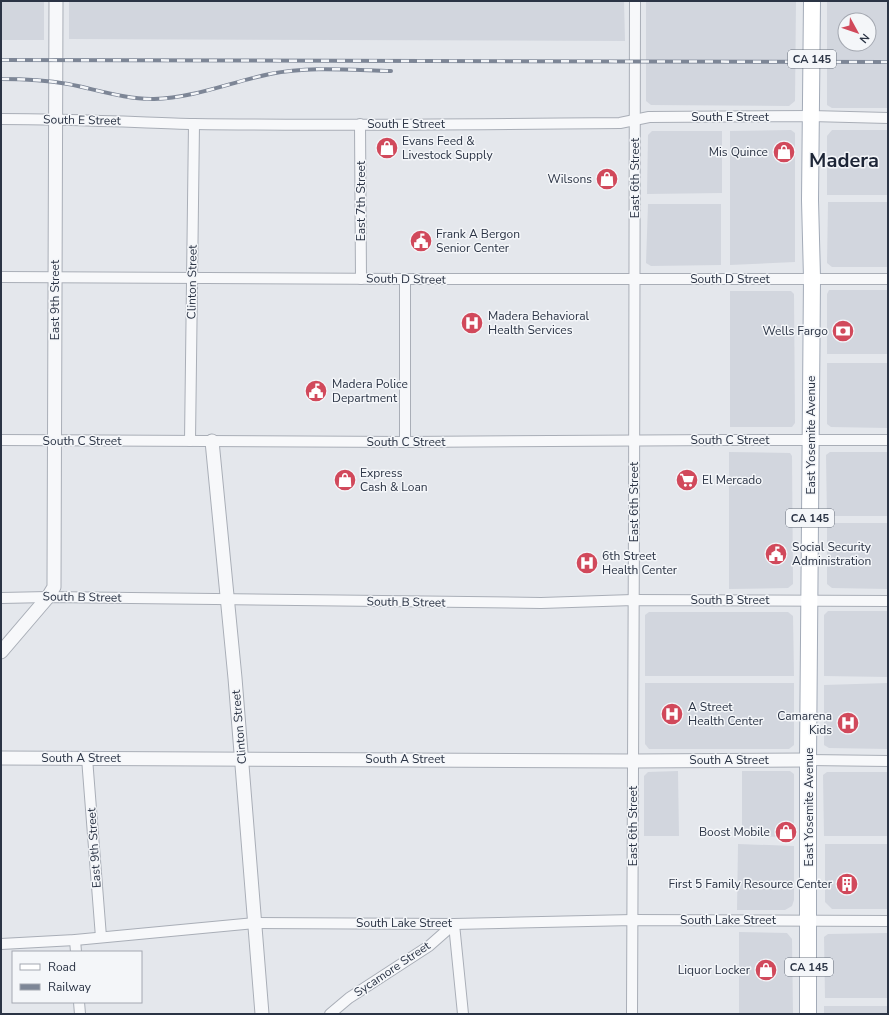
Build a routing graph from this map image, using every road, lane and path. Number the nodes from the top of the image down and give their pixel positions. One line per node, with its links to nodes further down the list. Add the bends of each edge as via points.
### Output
1 (56, 1): 7 (street, East 9th Street)
2 (635, 1): 8 (street, East 6th Street)
3 (812, 1): 4 (main road, East Yosemite Avenue / CA 145)
4 (811, 116): 5 (street, South E Street); 8 (street, South E Street, via 650,117); 15 (main road, East Yosemite Avenue / CA 145)
5 (888, 118)
6 (1, 119): 7 (street, South E Street)
7 (55, 119): 9 (street, South E Street); 12 (street, East 9th Street)
8 (635, 120): 10 (street, South E Street, via 620,124); 14 (street, East 6th Street)
9 (194, 124): 10 (street, South E Street); 13 (street, Clinton Street)
10 (360, 124): 16 (street, East 7th Street)
11 (1, 277): 12 (street, South D Street)
12 (55, 277): 13 (street, South D Street); 23 (street, East 9th Street)
13 (192, 278): 16 (street, South D Street); 24 (street, Clinton Street)
14 (634, 278): 15 (street, South D Street); 17 (street, South D Street); 20 (street, East 6th Street)
15 (812, 278): 18 (street, South D Street); 21 (main road, East Yosemite Avenue / CA 145)
16 (361, 279): 17 (street, South D Street)
17 (405, 279): 26 (street)
18 (888, 279)
19 (1, 440): 23 (street, South C Street)
20 (634, 440): 21 (street, South C Street); 26 (street, South C Street); 30 (street, East 6th Street)
21 (810, 440): 22 (street, South C Street); 31 (main road, East Yosemite Avenue / CA 145)
22 (888, 440)
23 (54, 441): 24 (street, South C Street); 27 (street, East 9th Street, via 54,587)
24 (190, 441): 25 (street, South C Street)
25 (212, 441): 26 (street, South C Street); 29 (street, Clinton Street)
26 (405, 442)
27 (48, 597): 28 (street, South B Street); 29 (street, South B Street); 33 (street)
28 (1, 598)
29 (227, 600): 30 (street, South B Street, via 541,603); 36 (street, Clinton Street)
30 (633, 600): 31 (street, South B Street); 38 (street, East 6th Street)
31 (810, 600): 32 (street, South B Street); 37 (main road, East Yosemite Avenue / CA 145)
32 (888, 601)
33 (1, 652)
34 (1, 758): 35 (street, South A Street)
35 (87, 758): 36 (street, South A Street); 45 (street, East 9th Street)
36 (242, 758): 38 (street, South A Street); 43 (street, Clinton Street)
37 (808, 760): 38 (street, South A Street); 39 (street); 41 (main road, East Yosemite Avenue / CA 145)
38 (633, 761): 40 (street, East 6th Street)
39 (888, 761)
40 (632, 920): 41 (street, South Lake Street); 44 (street, South Lake Street); 54 (street, East 6th Street)
41 (809, 920): 42 (street, South Lake Street); 55 (main road, East Yosemite Avenue / CA 145)
42 (888, 921)
43 (255, 923): 44 (street, South Lake Street); 45 (street, South Lake Street); 51 (street, Clinton Street)
44 (454, 924): 52 (street, Sycamore Street, via 429,946 349,998); 53 (street)
45 (101, 937): 46 (street, South Lake Street)
46 (75, 940): 47 (street, South Lake Street); 48 (street)
47 (1, 944)
48 (76, 951)
49 (79, 1003): 50 (street)
50 (80, 1014)
51 (262, 1014)
52 (330, 1014)
53 (463, 1014)
54 (632, 1014)
55 (808, 1014)

